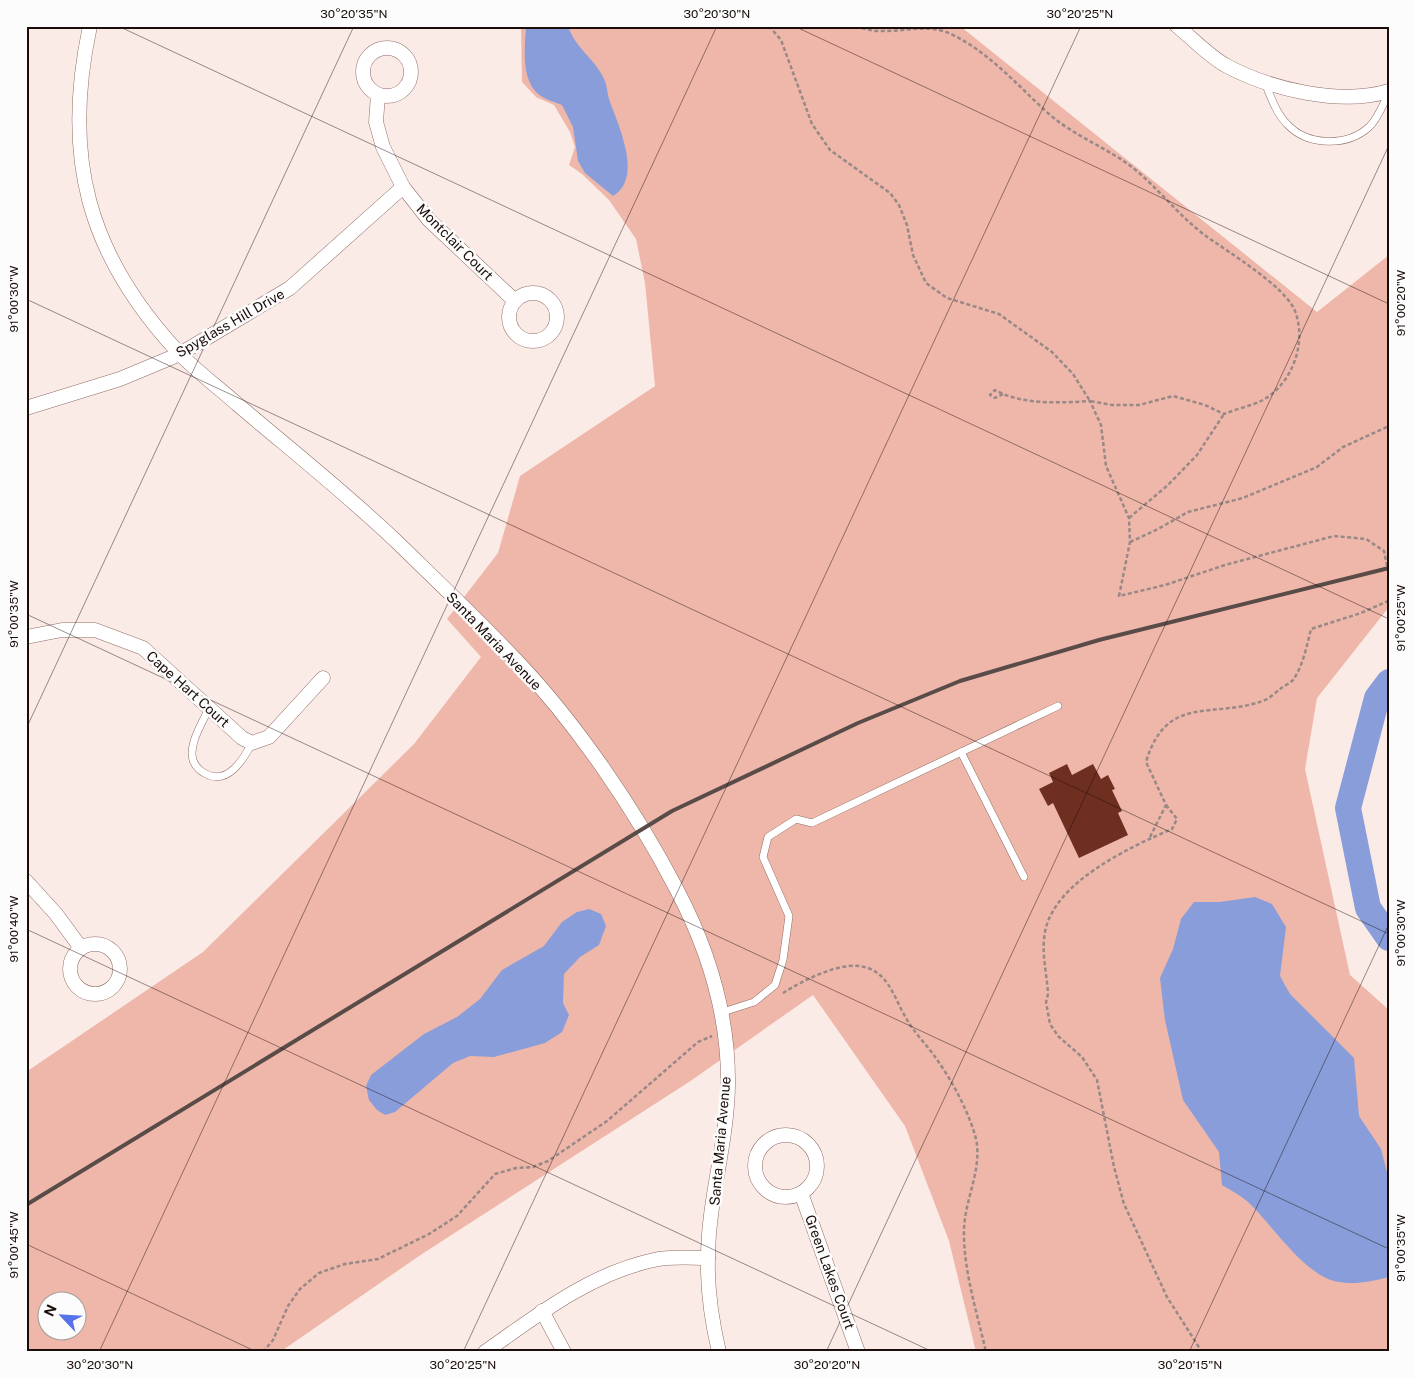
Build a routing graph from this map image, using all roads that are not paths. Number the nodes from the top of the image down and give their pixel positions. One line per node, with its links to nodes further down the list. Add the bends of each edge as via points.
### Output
1 (90, 26): 8 (street, Santa Maria Avenue, via 81,67 78,110 81,160 92,216 115,266 144,310)
2 (1177, 26): 3 (street, via 1224,64)
3 (1265, 83): 4 (street, via 1335,97); 4 (lane, via 1277,111 1288,126 1331,142 1344,140 1370,126)
4 (1389, 92)
5 (378, 95): 6 (street, Montclair Court, via 376,122 383,147)
6 (403, 187): 7 (street, Montclair Court, via 430,220); 8 (street, Spyglass Hill Drive, via 290,288)
7 (514, 301)
8 (180, 354): 9 (street, Spyglass Hill Drive, via 120,379); 19 (street, Santa Maria Avenue, via 394,540 518,661 588,747 678,891 707,958)
9 (26, 408)
10 (26, 637): 13 (street, Cape Hart Court, via 62,630 95,630 143,648)
11 (323, 678): 14 (street, via 269,737)
12 (1058, 706): 15 (lane)
13 (209, 707): 14 (street, Cape Hart Court, via 242,738); 14 (lane, via 194,742 192,759 199,770 210,776 226,775 242,761)
14 (252, 743)
15 (961, 752): 16 (lane); 19 (lane, via 812,823 796,819 768,837 763,858 789,916 783,960 775,985 754,1002)
16 (1024, 877)
17 (26, 882): 18 (street, via 56,914)
18 (81, 948)
19 (723, 1012): 21 (street, Santa Maria Avenue, via 728,1087)
20 (801, 1193): 20 (street, via 814,1178 817,1168 812,1149 797,1136 787,1134 768,1140 756,1157 755,1167 760,1182 771,1193 781,1196); 26 (street, Green Lakes Court)
21 (708, 1258): 22 (street, via 654,1260 602,1278); 25 (street, Santa Maria Avenue, via 713,1324)
22 (542, 1311): 23 (street); 24 (street)
23 (485, 1352)
24 (564, 1352)
25 (719, 1352)
26 (858, 1352)

